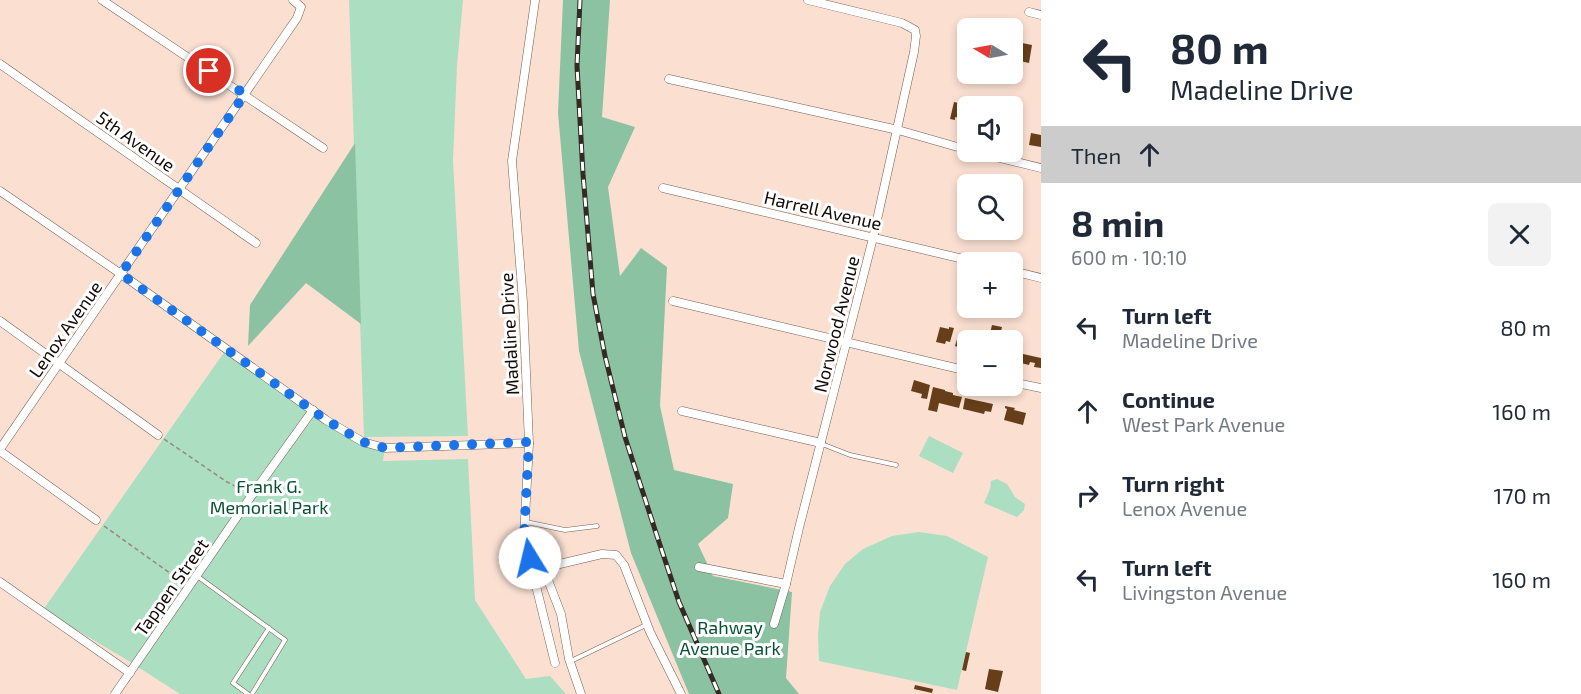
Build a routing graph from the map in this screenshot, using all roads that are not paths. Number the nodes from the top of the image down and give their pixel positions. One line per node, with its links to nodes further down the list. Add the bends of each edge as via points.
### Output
1 (102, 0): 9 (street)
2 (293, 0): 9 (street, Lenox Avenue, via 301,7 297,18)
3 (808, 0): 10 (street, Norwood Avenue, via 902,23 915,30)
4 (535, 1): 34 (street, Madaline Drive, via 512,161)
5 (1029, 12): 6 (street)
6 (1041, 15)
7 (0, 64): 16 (street, 5th Avenue)
8 (669, 79): 10 (street)
9 (245, 94): 12 (street); 16 (street, Lenox Avenue)
10 (897, 130): 11 (street); 18 (street, Norwood Avenue)
11 (957, 147)
12 (323, 148)
13 (1016, 162): 14 (street)
14 (1041, 168)
15 (663, 188): 18 (street, Harrell Avenue)
16 (179, 189): 19 (street, 5th Avenue); 21 (street, Lenox Avenue)
17 (0, 191): 21 (street)
18 (873, 238): 20 (street, Harrell Avenue); 26 (street, Norwood Avenue)
19 (256, 243)
20 (957, 258)
21 (121, 274): 27 (street, Lenox Avenue); 31 (street)
22 (1023, 274): 23 (street)
23 (1041, 278)
24 (673, 301): 26 (street)
25 (0, 321): 27 (street)
26 (847, 342): 28 (street); 35 (street, Norwood Avenue)
27 (58, 363): 33 (street); 36 (street, Lenox Avenue)
28 (957, 368)
29 (1023, 384): 30 (street)
30 (1041, 388)
31 (313, 410): 34 (street, via 355,438 385,448); 42 (street, Tappen Street)
32 (682, 411): 35 (street)
33 (159, 435)
34 (529, 442): 39 (street, Madaline Drive)
35 (821, 443): 37 (lane, via 850,455); 44 (street, Norwood Avenue)
36 (0, 450): 38 (street)
37 (896, 465)
38 (96, 520)
39 (525, 522): 40 (lane, via 565,530); 49 (street, Madaline Drive, via 524,537)
40 (597, 526)
41 (699, 567): 44 (street)
42 (197, 576): 47 (lane); 50 (street, Tappen Street)
43 (0, 582): 50 (street)
44 (786, 584): 46 (street, Norwood Avenue)
45 (648, 624): 48 (lane); 48 (street, via 624,565 616,555 602,554 547,567); 54 (street)
46 (774, 624)
47 (269, 628): 52 (lane, via 285,640); 52 (lane, via 233,683)
48 (570, 661): 53 (street)
49 (555, 663)
50 (129, 674): 51 (street, Tappen Street)
51 (115, 694)
52 (250, 694)
53 (581, 694)
54 (681, 694)

